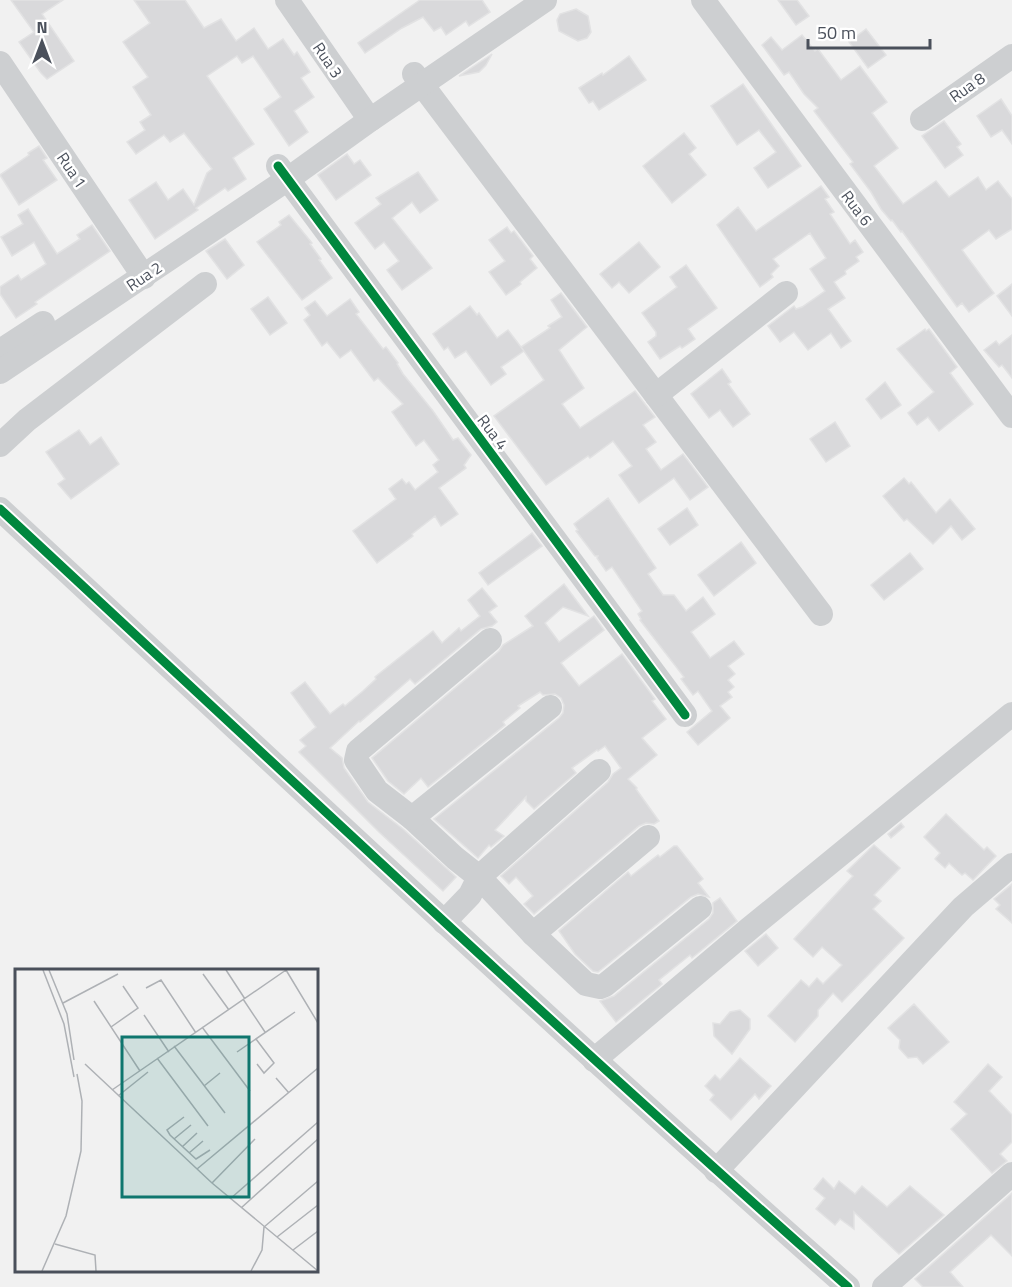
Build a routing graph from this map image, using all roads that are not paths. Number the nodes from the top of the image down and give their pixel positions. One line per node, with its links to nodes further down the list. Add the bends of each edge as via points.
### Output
1 (287, 0): 8 (street, Rua 3)
2 (523, 0): 7 (street)
3 (545, 0): 7 (street)
4 (703, 0): 17 (street, Rua 6)
5 (1012, 56): 9 (street, Rua 8)
6 (0, 63): 11 (street, Rua 1)
7 (418, 80): 8 (street); 16 (street)
8 (366, 115): 10 (street)
9 (922, 118)
10 (283, 173): 11 (street, Rua 2); 24 (street, Rua 4)
11 (139, 270): 14 (street, Rua 2)
12 (205, 284): 18 (street)
13 (786, 293): 16 (street)
14 (12, 350): 15 (street, Rua 2)
15 (0, 372)
16 (656, 395): 20 (street)
17 (1012, 416)
18 (0, 445)
19 (0, 509): 31 (street)
20 (821, 614)
21 (490, 639): 26 (street, via 358,751 356,760 377,791)
22 (550, 707): 26 (street)
23 (1012, 714): 33 (street)
24 (685, 715)
25 (599, 771): 29 (street)
26 (412, 818): 29 (street)
27 (648, 837): 32 (street)
28 (1012, 865): 34 (street, via 963,907)
29 (479, 877): 31 (street, via 470,895); 32 (street)
30 (700, 908): 32 (street, via 600,987 586,984)
31 (444, 922): 33 (street)
32 (533, 934)
33 (594, 1060): 34 (street)
34 (716, 1171): 36 (street)
35 (1012, 1174): 37 (street)
36 (848, 1287)
37 (884, 1287)

